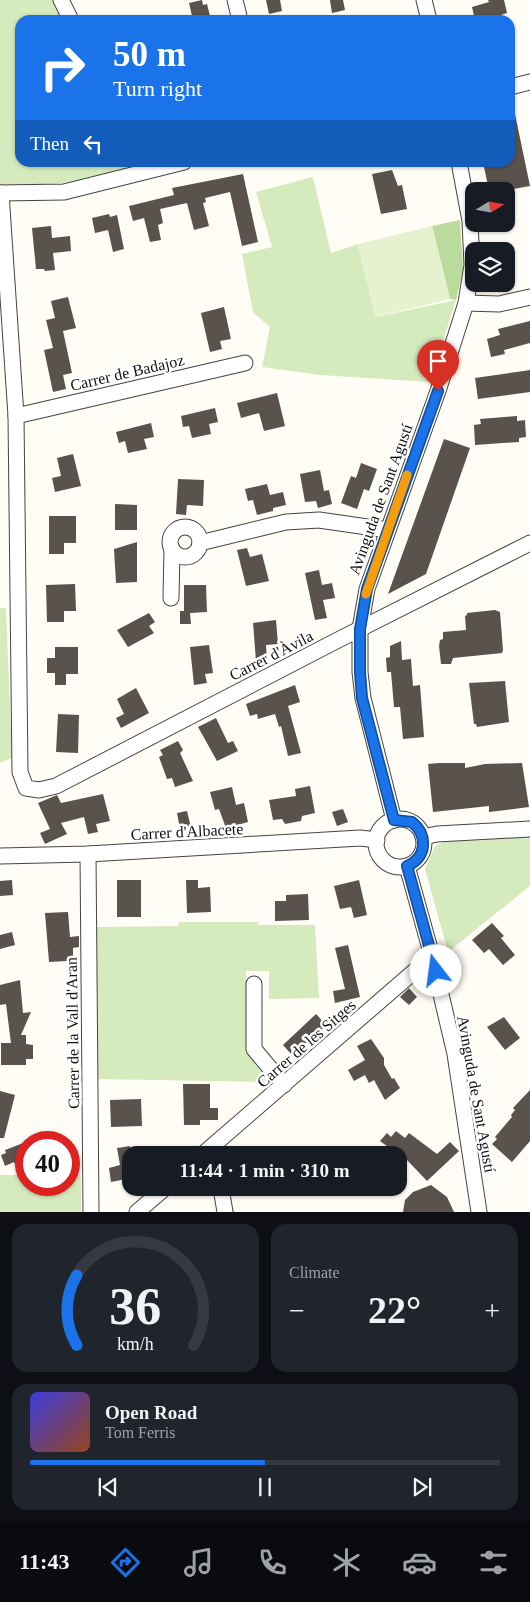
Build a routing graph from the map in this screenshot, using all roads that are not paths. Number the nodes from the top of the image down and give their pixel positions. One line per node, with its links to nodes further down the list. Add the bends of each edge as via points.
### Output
1 (61, 0): 4 (street)
2 (235, 0): 5 (street)
3 (424, 0): 6 (street)
4 (68, 15)
5 (239, 15)
6 (428, 15)
7 (530, 82): 8 (street)
8 (515, 86)
9 (146, 167): 11 (street, via 64,192)
10 (460, 167): 13 (street, Avinguda de Sant Agustí, via 470,220 472,265)
11 (0, 193): 15 (street)
12 (530, 297): 13 (street, via 499,304)
13 (466, 303): 16 (street, Avinguda de Sant Agustí)
14 (245, 363): 15 (street, Carrer de Badajoz)
15 (16, 416): 21 (street, Carrer d'Àvila, via 20,772 26,788 39,790 56,786)
16 (388, 530): 17 (street, via 319,520 286,522); 21 (street, Avinguda de Sant Agustí, via 367,589)
17 (200, 543): 19 (street, via 196,552 188,556 179,555); 19 (street, via 194,530 180,528 172,534)
18 (530, 544): 21 (street, Carrer d'Àvila)
19 (172, 549): 20 (street)
20 (172, 598)
21 (360, 629): 22 (street, Avinguda de Sant Agustí, via 362,698)
22 (394, 820): 24 (street, via 412,822); 25 (street, via 382,828)
23 (530, 828): 24 (street)
24 (423, 837): 28 (street, via 421,855)
25 (376, 840): 26 (street, Carrer d'Albacete, via 360,838); 28 (street, via 377,850 385,861 393,866)
26 (88, 854): 27 (street, Carrer d'Albacete); 35 (street, Carrer de la Vall d'Aran)
27 (0, 856)
28 (407, 866): 29 (street, Avinguda de Sant Agustí)
29 (432, 956): 31 (street, Carrer de les Sitges); 38 (street, Avinguda de Sant Agustí, via 455,1054)
30 (254, 984): 31 (street, via 254,1050)
31 (284, 1085): 32 (street, Carrer de les Sitges)
32 (219, 1146)
33 (156, 1196): 36 (street)
34 (222, 1196): 37 (street)
35 (91, 1212)
36 (137, 1212)
37 (225, 1212)
38 (479, 1212)

